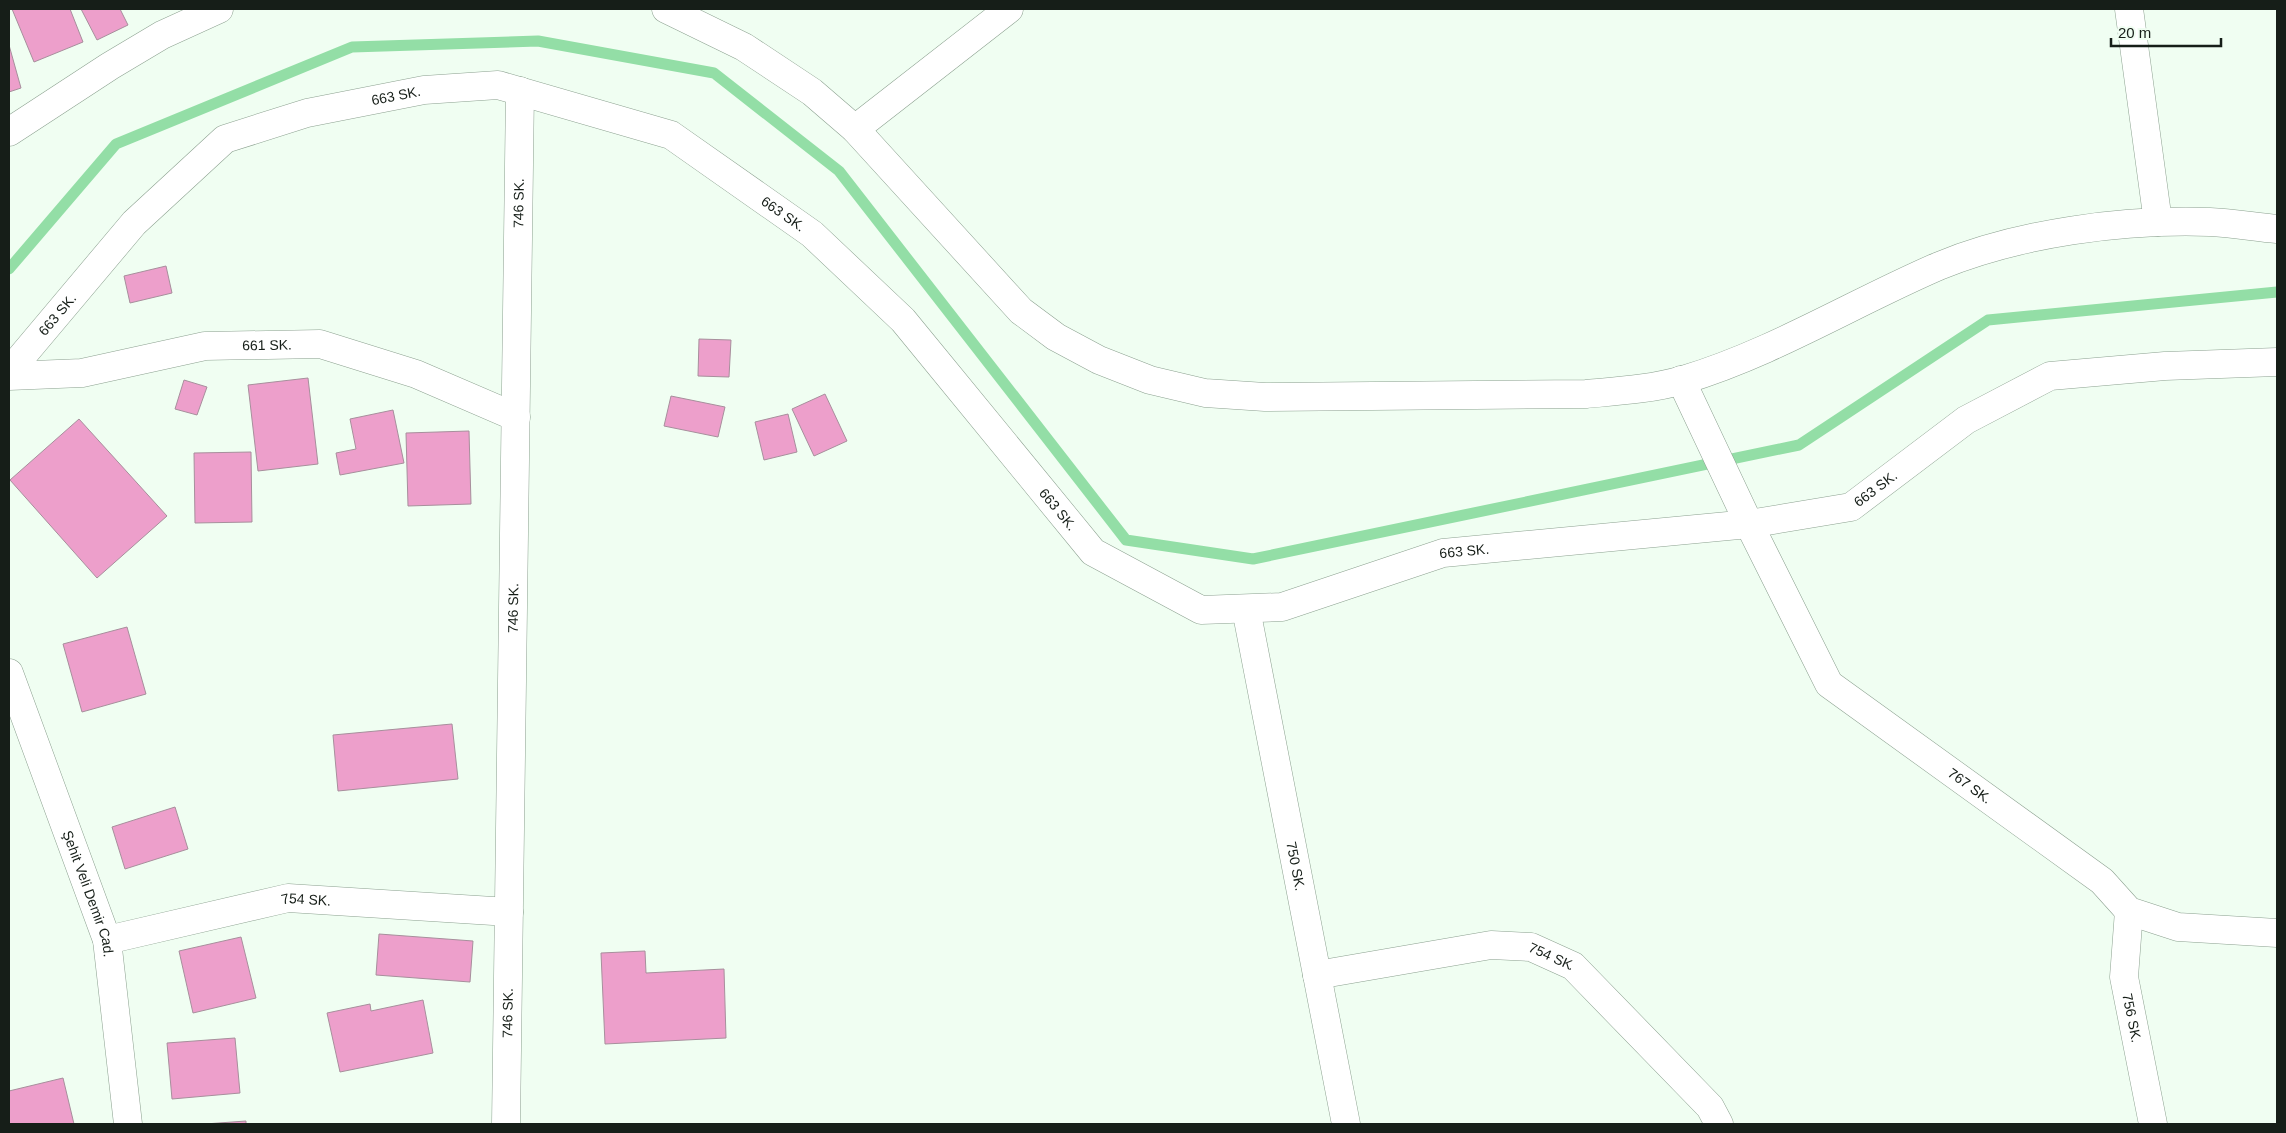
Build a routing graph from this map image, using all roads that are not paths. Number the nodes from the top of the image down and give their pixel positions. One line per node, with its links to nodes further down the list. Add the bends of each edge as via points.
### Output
1 (219, 9): 7 (street, via 162,35)
2 (666, 9): 6 (street, via 744,47 812,92)
3 (1009, 9): 6 (street)
4 (2129, 9): 8 (street)
5 (520, 91): 11 (street, 663 SK., via 498,85 424,90 307,112 224,139 134,223); 13 (street, 746 SK.); 15 (street, 663 SK., via 671,135 812,234 903,320 1093,552 1201,610)
6 (855, 129): 12 (street, via 1021,311 1056,337 1099,360 1150,380 1205,393 1265,397 1586,394 1634,390)
7 (9, 132)
8 (2158, 222): 9 (street, via 2211,222); 12 (street, via 2098,227 1980,252 1940,266 1731,364)
9 (2277, 229)
10 (2277, 362): 14 (street, 663 SK., via 2165,366 2050,376 1966,420 1851,506)
11 (12, 367): 13 (street, 661 SK., via 82,373 205,346 320,344 416,374)
12 (1682, 380): 14 (street, 767 SK.)
13 (516, 417): 18 (street, 746 SK.)
14 (1745, 517): 15 (street, 663 SK., via 1443,553 1282,608); 17 (street, 767 SK., via 1829,684 2102,881)
15 (1246, 609): 21 (street, 750 SK.)
16 (9, 673): 20 (street, Şehit Veli Demir Cad.)
17 (2129, 911): 19 (street, 767 SK., via 2178,927); 26 (street, 756 SK., via 2124,977)
18 (509, 912): 20 (street, 754 SK., via 288,898); 23 (street, 746 SK.)
19 (2277, 933)
20 (107, 940): 22 (street, Şehit Veli Demir Cad.)
21 (1317, 975): 24 (street, 750 SK.); 25 (street, 754 SK., via 1491,946 1530,948 1573,966 1710,1107)
22 (128, 1124)
23 (506, 1124)
24 (1346, 1124)
25 (1720, 1124)
26 (2153, 1124)

